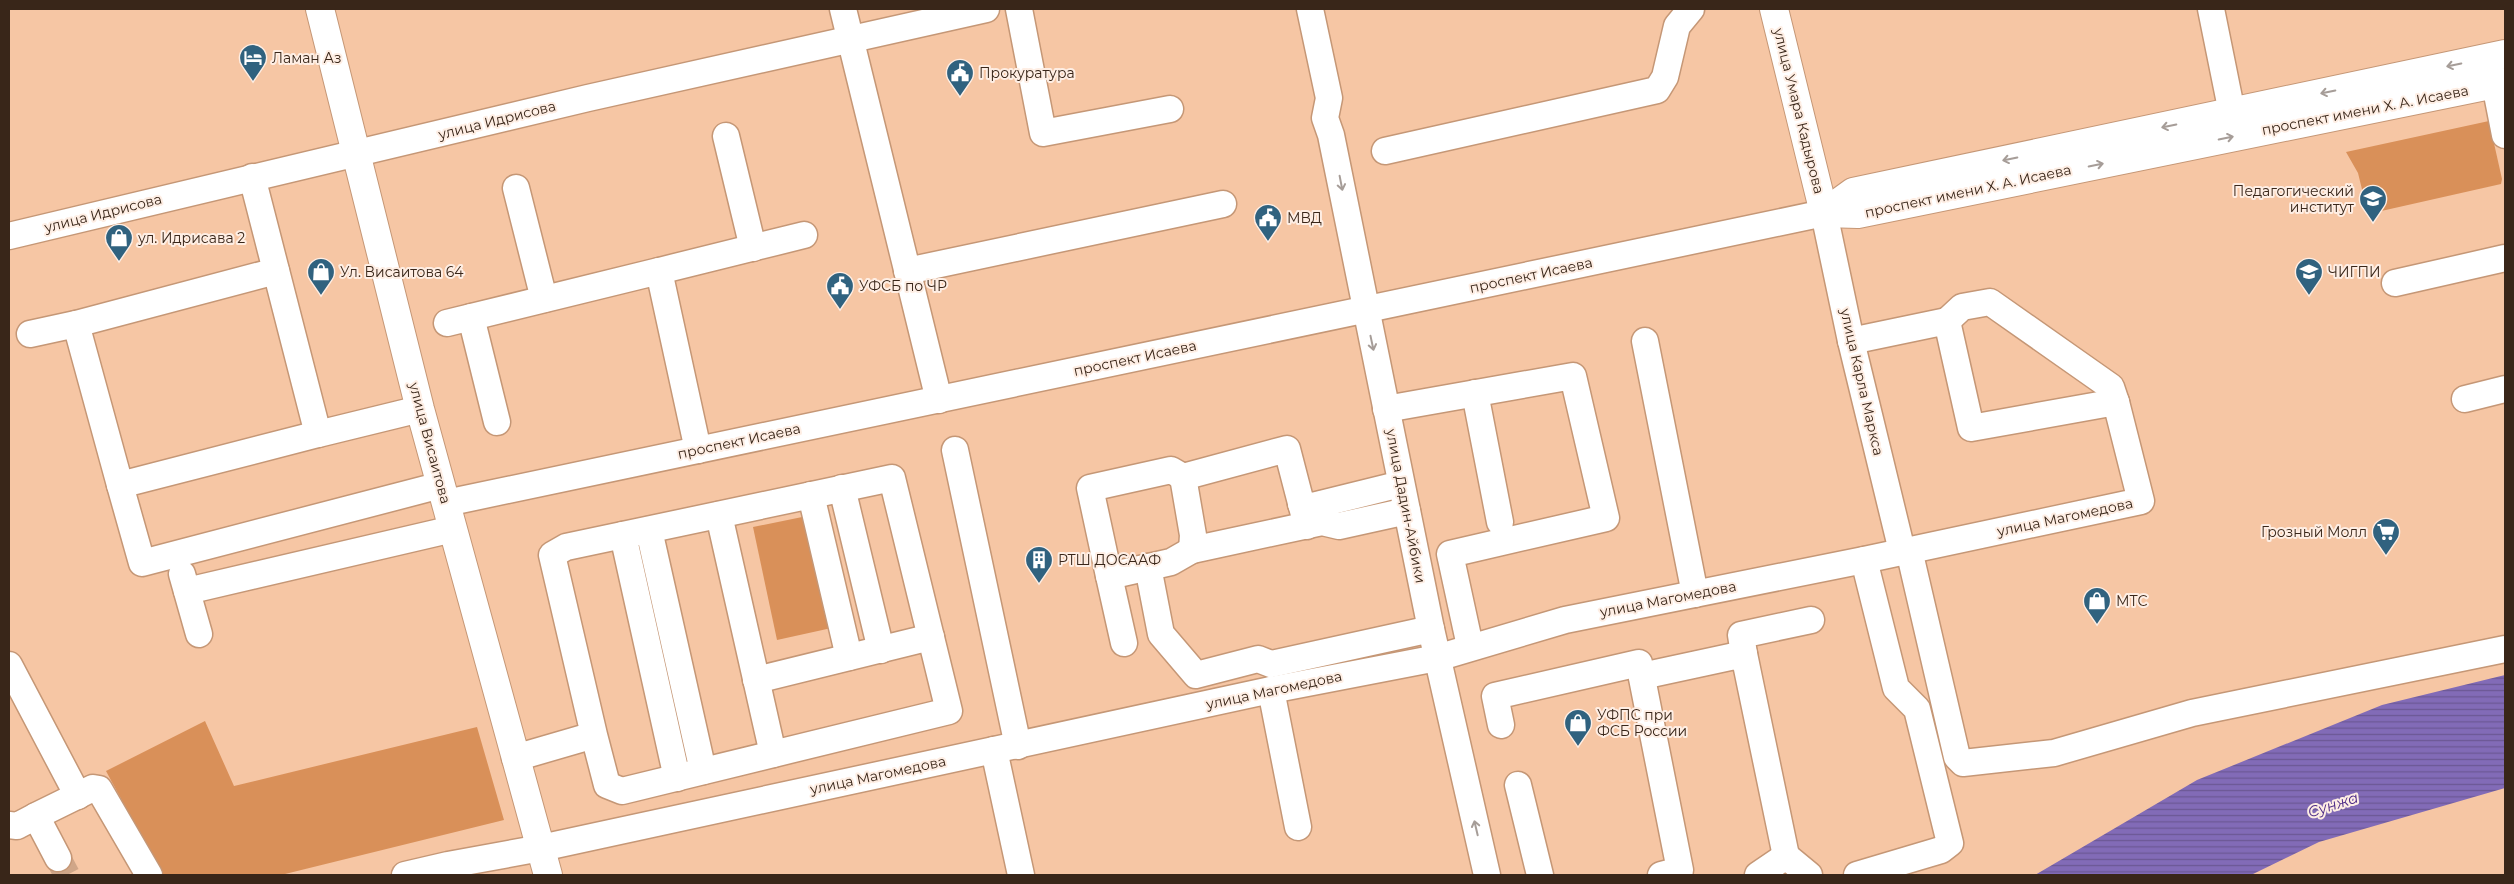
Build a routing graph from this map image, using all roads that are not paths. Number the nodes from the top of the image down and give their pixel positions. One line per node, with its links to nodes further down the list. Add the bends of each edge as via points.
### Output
1 (320, 9): 17 (main road, улица Висаитова)
2 (843, 9): 9 (street)
3 (986, 9): 9 (street, улица Идрисова)
4 (1018, 9): 12 (street, via 1043,133)
5 (1310, 9): 31 (street, улица Дадин-Айбики, one-way to 31, via 1329,98 1325,118)
6 (1691, 9): 16 (street, via 1677,26 1665,77 1657,90)
7 (1774, 9): 21 (main road, улица Умара Кадырова)
8 (2211, 9): 13 (street)
9 (850, 38): 17 (street, улица Идрисова); 28 (street)
10 (2505, 54): 13 (main road, проспект имени Х. А. Исаева, one-way to 13)
11 (2500, 83): 14 (street); 21 (main road, проспект имени Х. А. Исаева, one-way to 11, via 1858,214)
12 (1170, 109)
13 (2232, 112): 21 (main road, проспект имени Х. А. Исаева, one-way to 21, via 1853,192)
14 (2505, 134)
15 (726, 136): 24 (street)
16 (1385, 151)
17 (357, 154): 18 (street, улица Идрисова); 42 (main road, улица Висаитова)
18 (252, 177): 23 (street, улица Идрисова); 26 (street)
19 (516, 188): 30 (street)
20 (1223, 204): 28 (street)
21 (1824, 213): 31 (street, проспект Исаева); 36 (street, улица Карла Маркса)
22 (804, 235): 24 (street)
23 (9, 236)
24 (753, 248): 27 (street)
25 (2505, 258): 29 (street)
26 (276, 271): 33 (street); 45 (street)
27 (659, 271): 30 (street); 46 (street)
28 (907, 271): 40 (street)
29 (2395, 283)
30 (544, 299): 44 (street, via 459,320)
31 (1366, 309): 40 (street, проспект Исаева); 43 (street, улица Дадин-Айбики, one-way to 43)
32 (1948, 321): 36 (street); 41 (street, via 1962,307 1990,302 2111,387); 41 (street, via 1971,428)
33 (76, 324): 34 (street); 50 (street)
34 (30, 334)
35 (1645, 341): 68 (street)
36 (1851, 341): 62 (street, улица Карла Маркса)
37 (2505, 389): 39 (street)
38 (1475, 393): 43 (street); 57 (street); 74 (street, via 1572,376 1606,518 1450,554)
39 (2465, 399)
40 (940, 400): 46 (street, проспект Исаева)
41 (2116, 402): 62 (street, улица Магомедова, via 2141,500)
42 (420, 409): 45 (street); 52 (main road, улица Висаитова)
43 (1386, 409): 49 (street, улица Дадин-Айбики)
44 (497, 422)
45 (318, 434): 50 (street)
46 (698, 450): 52 (street, проспект Исаева)
47 (955, 450): 86 (street)
48 (1182, 477): 56 (street, via 1288,449); 61 (street, via 1193,534); 66 (street, via 1171,470 1090,488)
49 (1401, 484): 54 (street, улица Дадин-Айбики); 56 (street, via 1312,506)
50 (120, 485): 63 (street, проспект Исаева, via 142,563)
51 (842, 488): 53 (street); 72 (street, via 892,478); 76 (street)
52 (443, 494): 58 (main road, улица Висаитова); 63 (street, проспект Исаева)
53 (811, 495): 55 (street); 78 (street)
54 (1407, 511): 56 (street, via 1339,526); 70 (street, улица Дадин-Айбики)
55 (719, 515): 59 (street); 82 (street)
56 (1304, 515): 61 (street)
57 (1500, 522)
58 (453, 529): 67 (street); 88 (main road, улица Висаитова)
59 (649, 530): 60 (street); 89 (street)
60 (624, 535): 85 (street, via 566,547 552,555); 90 (street)
61 (1192, 550): 65 (street, via 1171,562)
62 (1906, 550): 64 (street, улица Магомедова); 75 (street, улица Карла Маркса, via 1957,757 1963,763 2054,753 2192,713)
63 (176, 554): 67 (street)
64 (1864, 560): 68 (street, улица Магомедова); 109 (street, via 1896,688 1918,709 1950,843 1941,850)
65 (1148, 567): 66 (street); 70 (street, via 1161,634 1196,675 1258,659 1271,664)
66 (1110, 576): 73 (street)
67 (187, 590): 71 (street)
68 (1695, 594): 74 (street, улица Магомедова, via 1565,620)
69 (1811, 620): 77 (street, via 1741,635)
70 (1431, 629): 79 (street, улица Дадин-Айбики)
71 (199, 634)
72 (931, 637): 76 (street); 87 (street, via 949,711)
73 (1124, 643)
74 (1470, 646): 79 (street, улица Магомедова)
75 (2505, 649)
76 (881, 650): 78 (street)
77 (1744, 654): 81 (street); 97 (street)
78 (849, 658): 82 (street)
79 (1437, 658): 83 (street, улица Магомедова); 105 (street, улица Дадин-Айбики, one-way to 79)
80 (9, 665): 92 (street)
81 (1642, 676): 84 (street, via 1639,663 1496,696); 100 (street)
82 (756, 680): 87 (street)
83 (1271, 690): 86 (street, улица Магомедова); 95 (street)
84 (1501, 725)
85 (594, 735): 88 (street); 90 (street, via 607,785 622,790)
86 (1006, 748): 96 (street, улица Магомедова); 104 (street)
87 (773, 754): 89 (street)
88 (515, 758): 96 (main road, улица Висаитова)
89 (703, 771): 90 (street)
90 (677, 778)
91 (1518, 785): 106 (street)
92 (78, 796): 93 (street); 101 (street, via 93,788 103,793)
93 (36, 816): 94 (street, via 17,826); 98 (street)
94 (9, 825)
95 (1298, 827)
96 (540, 848): 99 (street, улица Магомедова); 103 (main road, улица Висаитова)
97 (1786, 856): 107 (street); 108 (street)
98 (58, 858)
99 (450, 870): 102 (street, улица Магомедова)
100 (1675, 874)
101 (149, 875)
102 (405, 875)
103 (548, 875)
104 (1021, 875)
105 (1487, 875)
106 (1540, 875)
107 (1758, 875)
108 (1809, 875)
109 (1857, 875)

